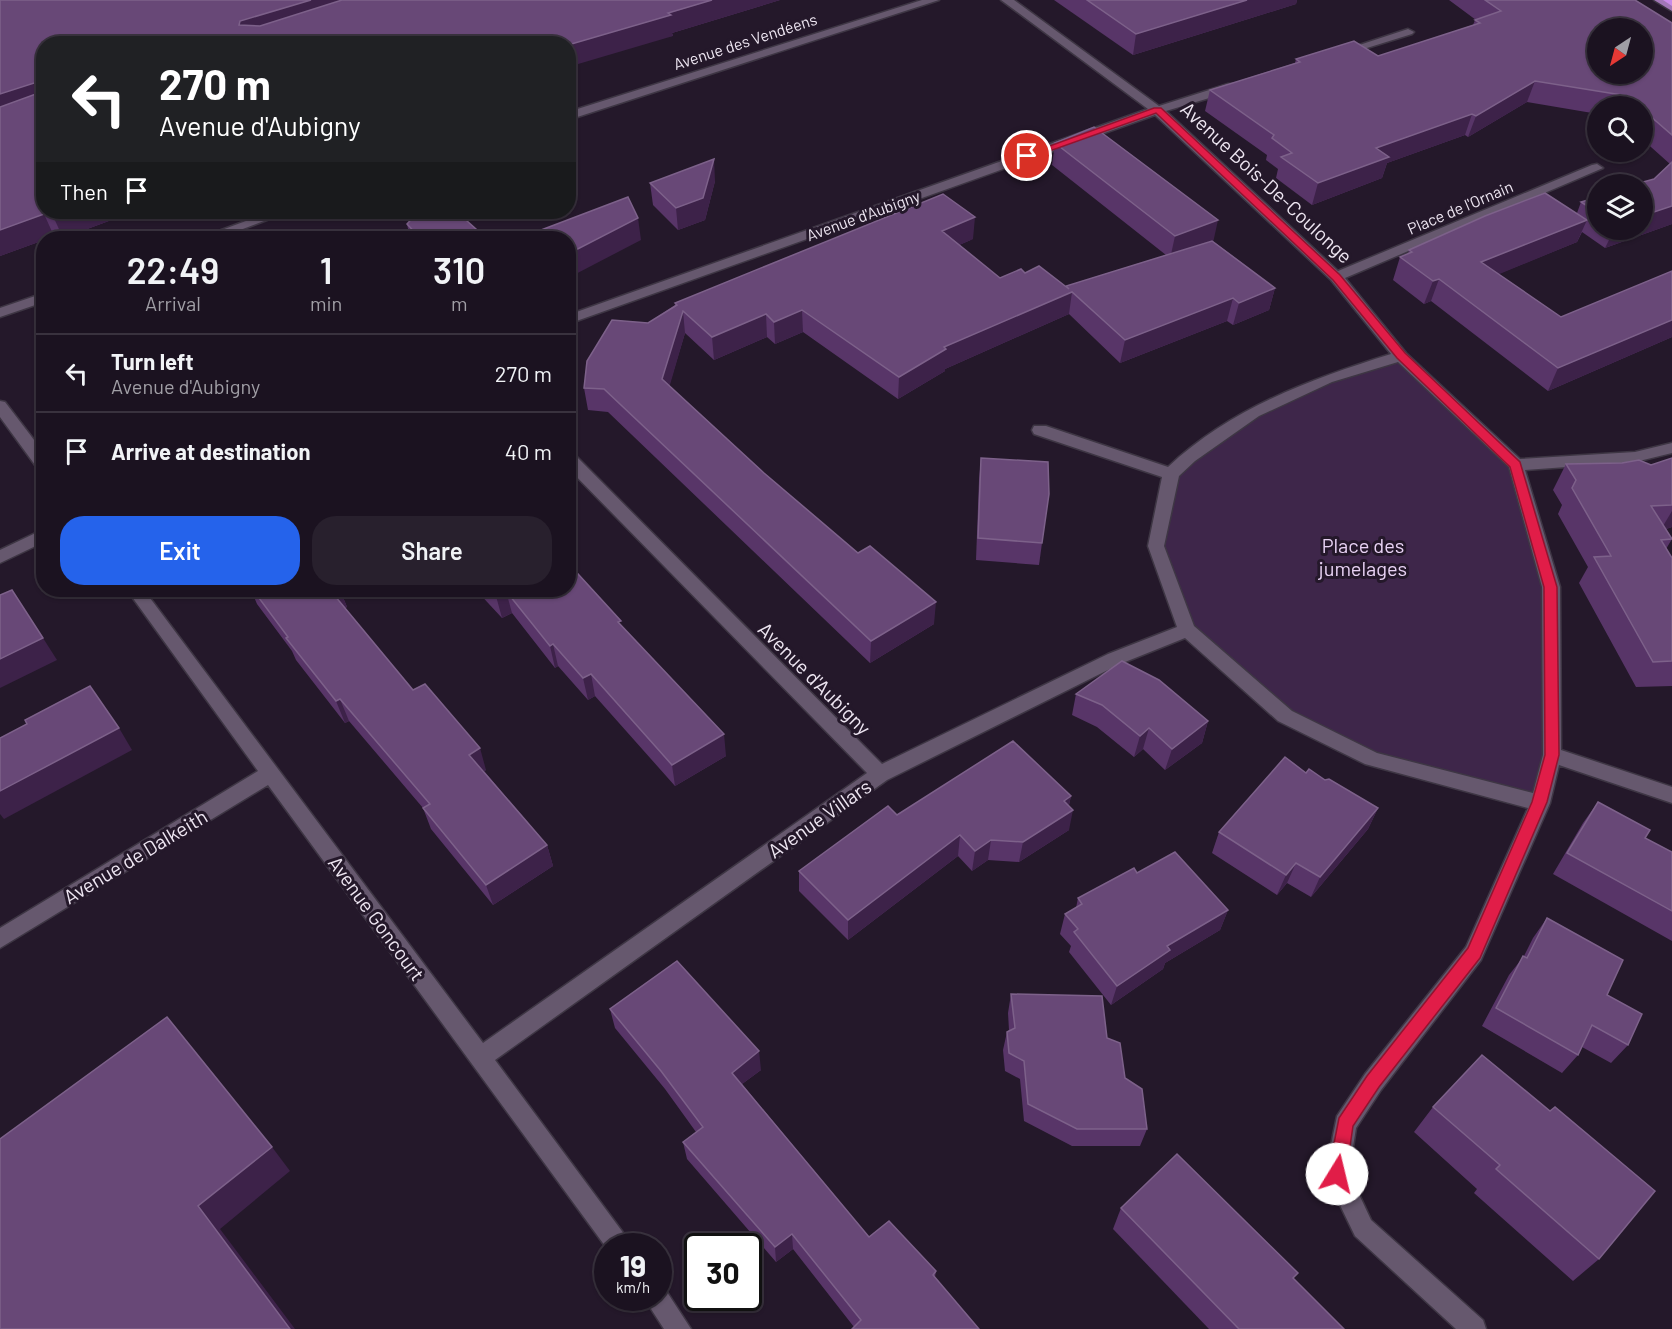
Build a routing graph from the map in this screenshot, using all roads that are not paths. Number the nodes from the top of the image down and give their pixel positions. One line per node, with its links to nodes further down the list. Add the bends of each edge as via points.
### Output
1 (933, 0): 9 (street, Avenue des Vendéens)
2 (1007, 0): 8 (street, Avenue Bois-De-Coulonge)
3 (1660, 0): 4 (main road)
4 (1672, 8)
5 (1408, 33): 6 (street)
6 (1329, 57)
7 (1249, 82): 8 (street, Avenue d'Aubigny)
8 (1157, 110): 13 (street, Avenue Bois-De-Coulonge); 16 (street, Avenue d'Aubigny)
9 (576, 113)
10 (1597, 168): 13 (street, Place de l'Ornain)
11 (261, 219): 12 (street)
12 (227, 231)
13 (1336, 277): 17 (street, Avenue Bois-De-Coulonge)
14 (36, 300): 15 (street)
15 (0, 313)
16 (576, 318)
17 (1401, 356): 22 (street, Avenue Bois-De-Coulonge); 24 (street, via 1328,379 1254,412)
18 (0, 406): 21 (street)
19 (1040, 430): 24 (street)
20 (1672, 448): 22 (street, via 1635,457)
21 (36, 454)
22 (1516, 465): 29 (street, via 1551,587)
23 (576, 466): 31 (street, Avenue d'Aubigny)
24 (1171, 474): 28 (street, via 1156,546)
25 (36, 538): 26 (street)
26 (0, 557)
27 (140, 597): 30 (street, Avenue Goncourt)
28 (1188, 630): 31 (street, Avenue Villars, via 1114,659); 33 (street, via 1285,716 1343,745 1372,759)
29 (1552, 755): 32 (street); 33 (street)
30 (271, 773): 34 (street, Avenue de Dalkeith); 35 (street, Avenue Goncourt)
31 (880, 774): 35 (street, Avenue Villars)
32 (1672, 795)
33 (1540, 802): 39 (street, via 1474,952 1345,1124 1337,1174 1363,1228)
34 (0, 939)
35 (480, 1058): 36 (street, Avenue Goncourt)
36 (609, 1233)
37 (666, 1311): 38 (street)
38 (679, 1329)
39 (1474, 1329)

